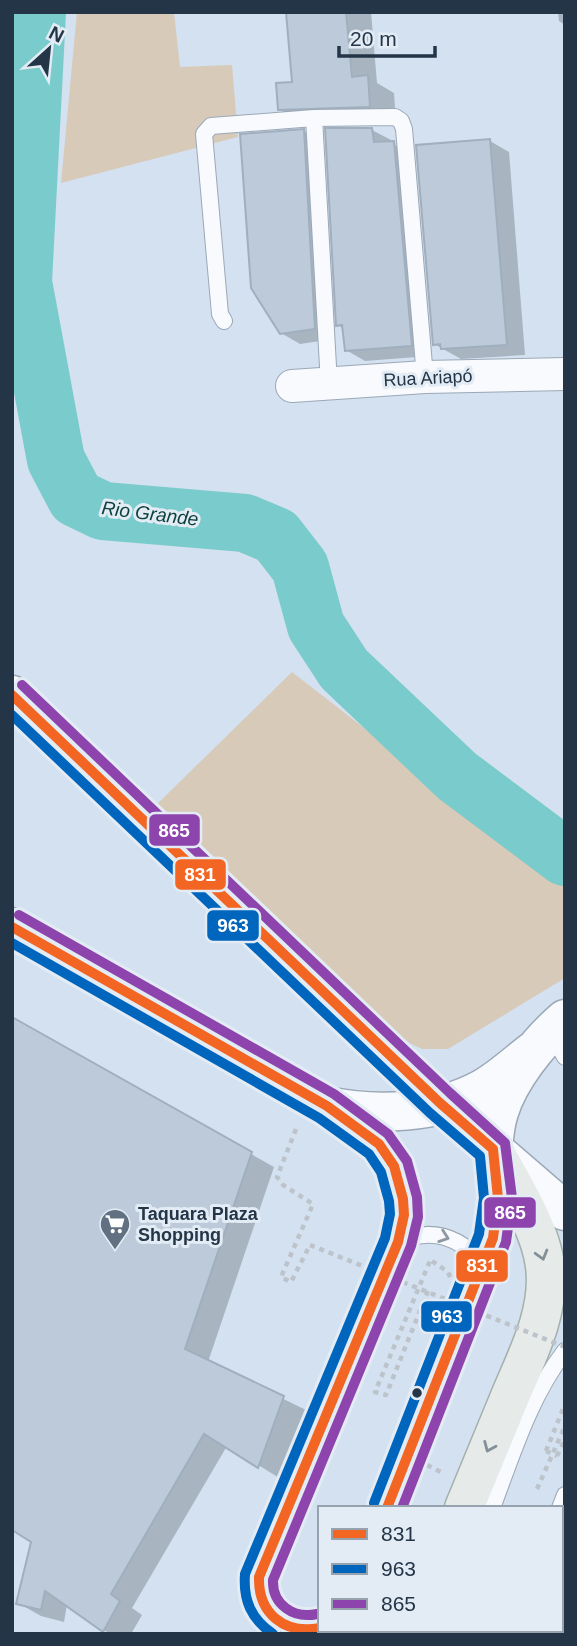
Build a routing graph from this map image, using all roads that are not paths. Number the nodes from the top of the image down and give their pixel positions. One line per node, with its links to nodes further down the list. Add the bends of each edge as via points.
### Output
1 (314, 118): 2 (lane, via 211,126 204,134); 4 (lane, via 395,117 401,121); 5 (lane)
2 (224, 321)
3 (565, 374): 4 (street, Rua Ariapó)
4 (425, 377): 5 (street, Rua Ariapó)
5 (329, 384): 6 (street, Rua Ariapó)
6 (292, 386)
7 (12, 695): 10 (main road)
8 (12, 928): 11 (main road)
9 (554, 1039): 10 (main road, via 482,1089); 12 (main road, via 504,1098)
10 (440, 1104): 11 (main road, via 410,1110); 12 (main road)
11 (314, 1112): 14 (lane, via 379,1144 394,1166 404,1215)
12 (493, 1149): 13 (main road); 15 (lane, via 498,1198 493,1237); 17 (main road, one-way to 17, via 525,1209 546,1267 545,1299)
13 (565, 1211)
14 (398, 1242): 15 (lane, one-way to 15, via 431,1233 447,1237); 21 (lane, via 259,1577 258,1594 266,1611 296,1628)
15 (483, 1264): 18 (lane)
16 (565, 1302): 17 (main road)
17 (555, 1346): 19 (main road, one-way to 19); 20 (lane, via 553,1366)
18 (388, 1506)
19 (465, 1506)
20 (493, 1506)
21 (318, 1629)

